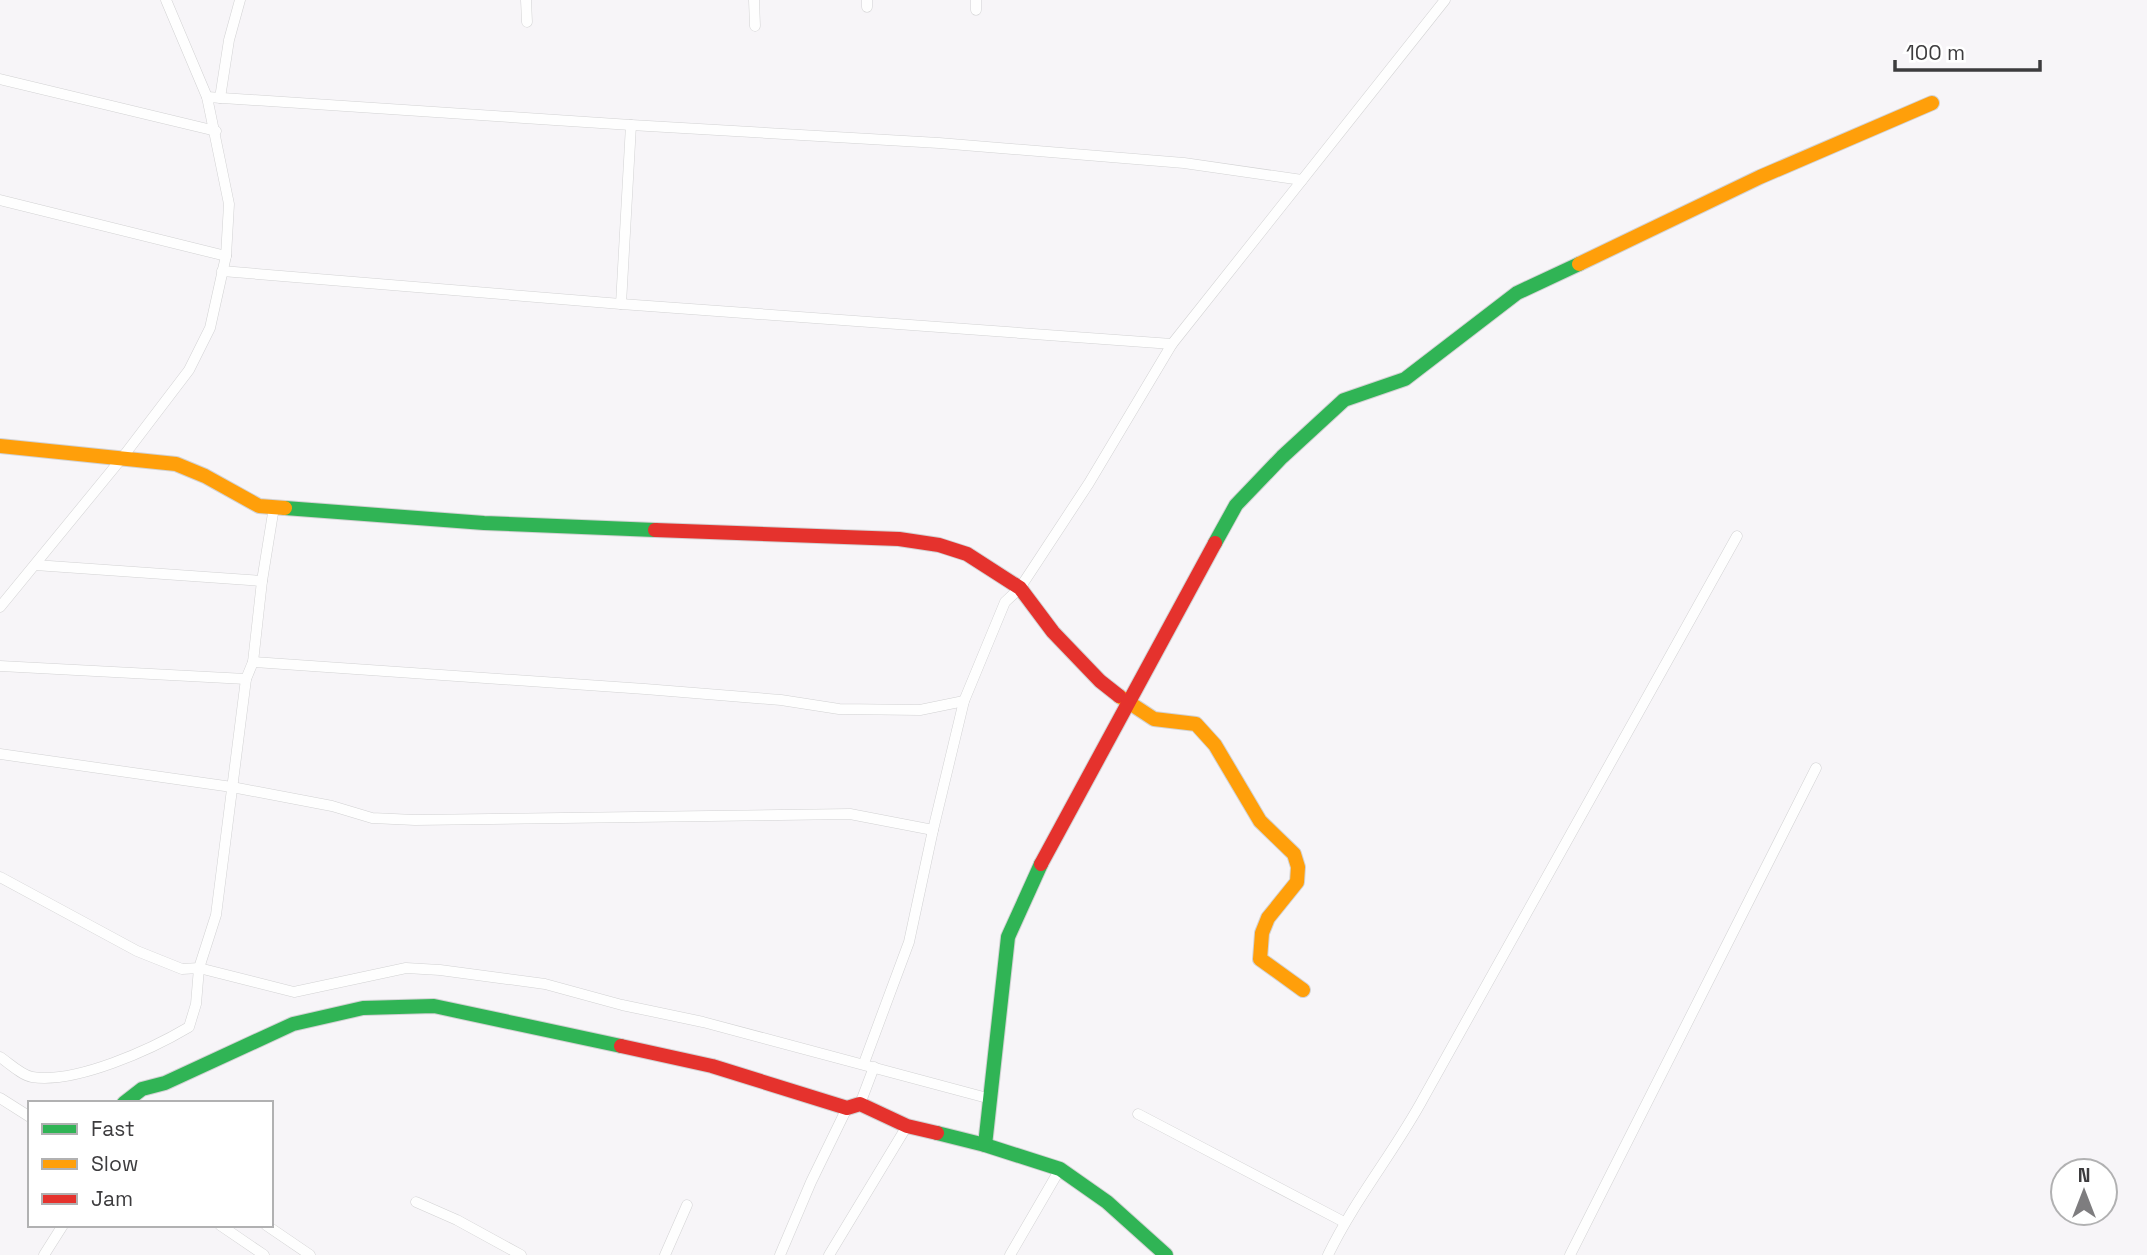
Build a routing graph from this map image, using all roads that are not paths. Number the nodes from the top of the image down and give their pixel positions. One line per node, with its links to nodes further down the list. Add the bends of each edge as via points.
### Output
1 (166, 0): 9 (street)
2 (240, 0): 10 (street)
3 (526, 0): 6 (street)
4 (754, 0): 7 (street)
5 (1445, 0): 14 (street)
6 (527, 22)
7 (755, 26)
8 (0, 79): 13 (street)
9 (207, 97): 10 (street); 13 (street)
10 (220, 98): 12 (street)
11 (1932, 103): 32 (street, via 1760,177 1517,293 1405,379 1344,401 1236,505)
12 (631, 125): 14 (street, via 1184,163); 18 (street)
13 (216, 131): 16 (street, via 229,204)
14 (1302, 180): 19 (street)
15 (0, 200): 16 (street)
16 (226, 256): 17 (street)
17 (222, 271): 18 (street); 21 (street, via 210,328 189,370)
18 (621, 304): 19 (street)
19 (1172, 344): 26 (street)
20 (0, 446): 21 (street)
21 (122, 458): 22 (street, via 176,464 259,506); 24 (street)
22 (274, 507): 25 (street); 26 (street, via 484,523 899,539 967,554)
23 (1737, 536): 53 (street, via 1406,1129)
24 (35, 565): 25 (street); 27 (street)
25 (262, 582): 28 (street)
26 (1020, 588): 31 (street, via 1005,602); 32 (street, via 1053,632)
27 (0, 607)
28 (253, 662): 30 (street); 31 (street, via 658,690 839,709 920,710)
29 (0, 666): 30 (street)
30 (246, 679): 35 (street)
31 (964, 701): 36 (street)
32 (1129, 704): 39 (street, via 1154,719 1196,724 1215,745 1261,821 1294,854 1297,882 1268,918 1260,959); 43 (street, via 1037,872 1008,937)
33 (0, 754): 35 (street)
34 (1816, 768): 67 (street)
35 (232, 787): 36 (street, via 372,818 850,814); 38 (street, via 216,915)
36 (933, 830): 41 (street, via 909,942)
37 (0, 877): 38 (street, via 137,951 182,969)
38 (199, 968): 40 (street, via 189,1027 167,1040 84,1073 50,1077 29,1076); 41 (street, via 294,992 406,968 545,984)
39 (1303, 990)
40 (0, 1057)
41 (869, 1065): 43 (street); 45 (street)
42 (0, 1098): 47 (street)
43 (991, 1099): 49 (street)
44 (127, 1101): 45 (street, via 142,1089 165,1083 293,1024 363,1008 434,1006 712,1066)
45 (854, 1106): 48 (street); 62 (street, via 811,1182)
46 (1138, 1114): 53 (street)
47 (28, 1116)
48 (907, 1126): 49 (street); 63 (street)
49 (985, 1145): 50 (street)
50 (1060, 1170): 64 (street); 65 (street, via 1107,1202)
51 (416, 1202): 60 (street)
52 (687, 1205): 61 (street)
53 (1344, 1222): 66 (street)
54 (62, 1227): 57 (street)
55 (223, 1227): 58 (street)
56 (270, 1227): 59 (street)
57 (44, 1255)
58 (264, 1255)
59 (310, 1255)
60 (521, 1255)
61 (665, 1255)
62 (780, 1255)
63 (829, 1255)
64 (1010, 1255)
65 (1166, 1255)
66 (1328, 1255)
67 (1570, 1255)

